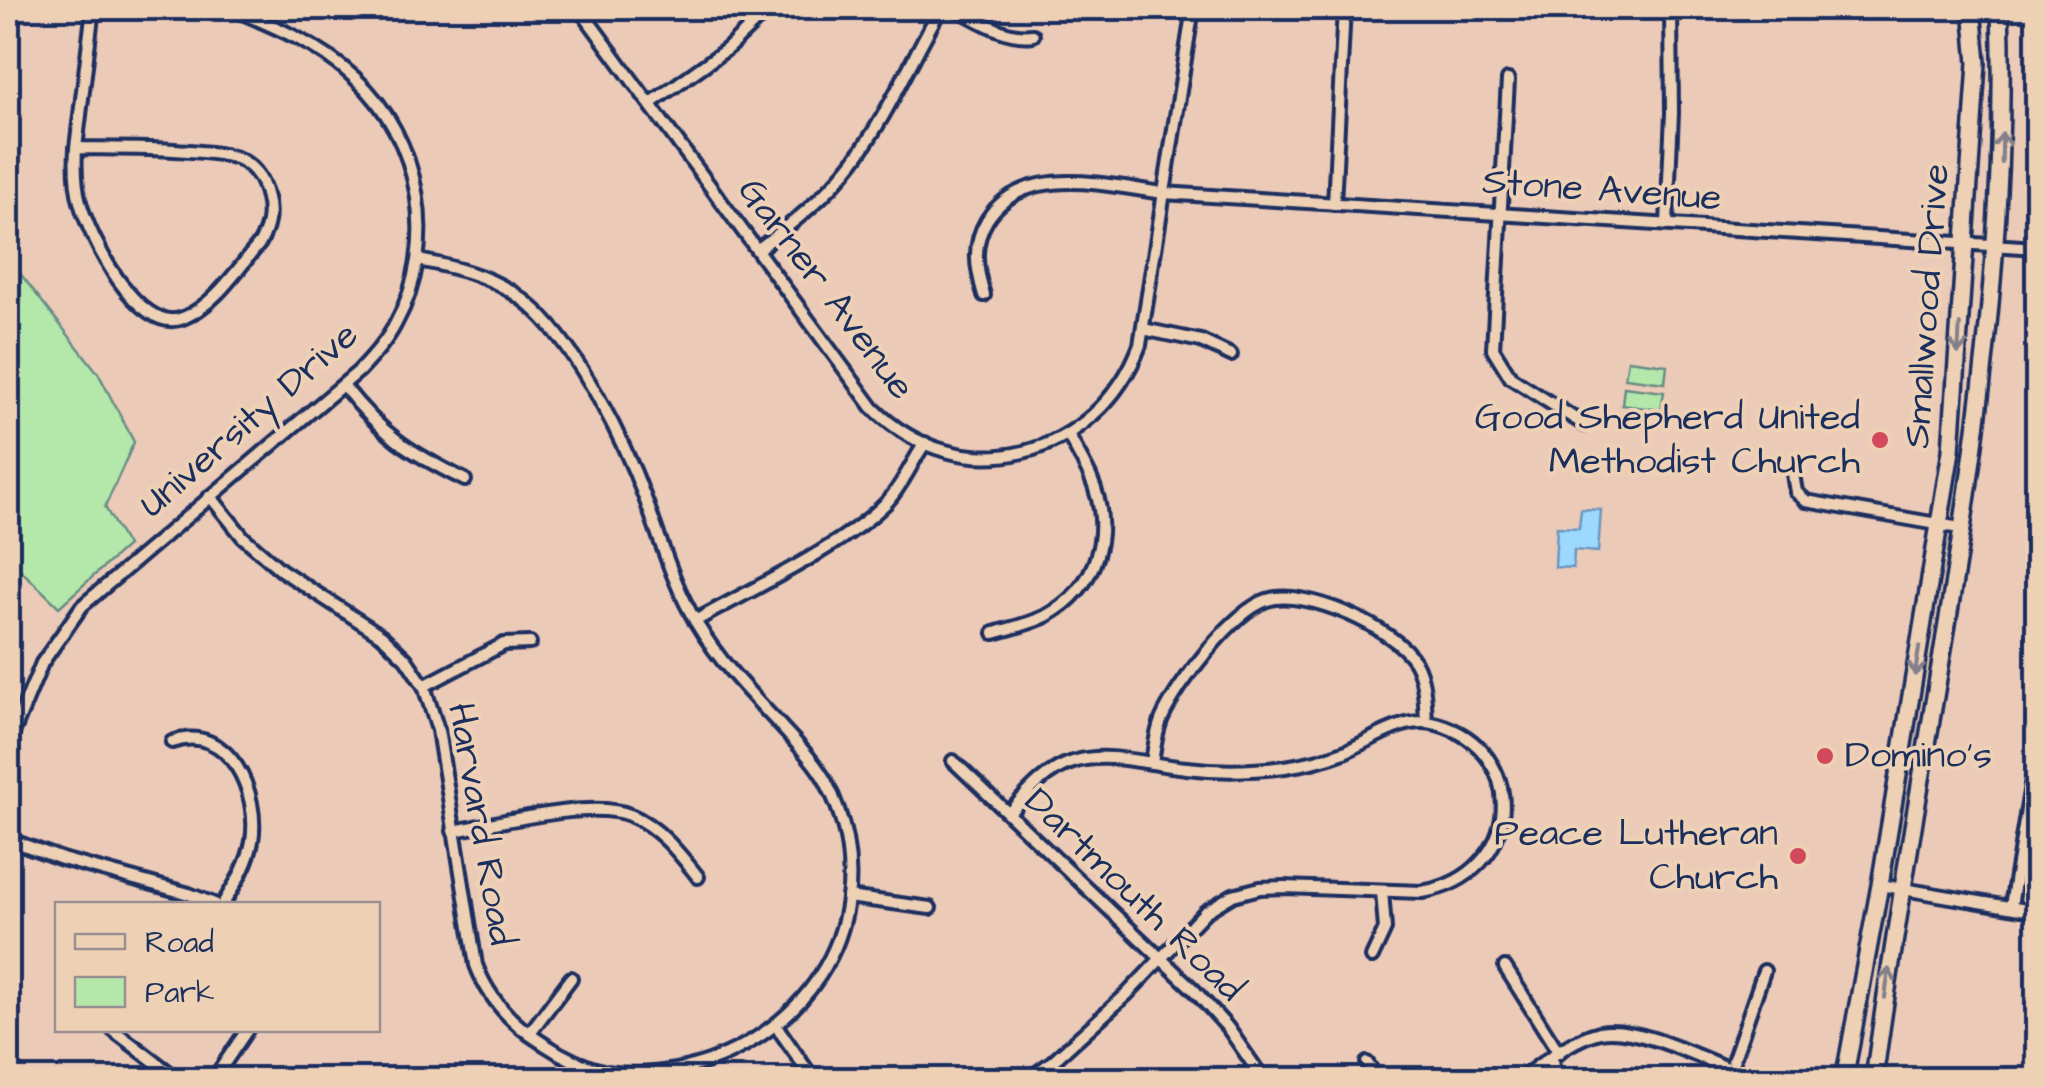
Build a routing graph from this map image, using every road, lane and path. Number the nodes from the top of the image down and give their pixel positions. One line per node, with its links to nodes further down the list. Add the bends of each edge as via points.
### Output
1 (93, 8): 15 (street)
2 (230, 8): 24 (street, University Drive, via 330,57 376,101 409,164 419,210)
3 (579, 8): 14 (street, Garner Avenue)
4 (770, 8): 14 (street, via 727,49)
5 (941, 8): 23 (street, via 853,162)
6 (955, 8): 12 (street, via 1013,36)
7 (1193, 8): 16 (street, Garner Avenue)
8 (1344, 8): 17 (street)
9 (1671, 8): 19 (street)
10 (1972, 8): 20 (main road, Smallwood Drive, via 1976,63)
11 (2000, 8): 21 (main road, Smallwood Drive, one-way to 11)
12 (1033, 35)
13 (1508, 80): 18 (street)
14 (651, 103): 23 (street, Garner Avenue)
15 (76, 148): 15 (street, via 232,156 262,182 266,232 200,308 172,320 148,312 124,289 88,222 77,188)
16 (1164, 193): 17 (street, Stone Avenue); 25 (street, Stone Avenue, via 1060,183 1028,187 992,213 978,241); 26 (street, Garner Avenue)
17 (1334, 204): 18 (street, Stone Avenue)
18 (1498, 213): 19 (street, Stone Avenue); 29 (street, via 1493,349 1511,378)
19 (1667, 224): 20 (street, Stone Avenue)
20 (1964, 242): 21 (street, Stone Avenue); 35 (main road, Smallwood Drive, one-way to 35, via 1955,412)
21 (1996, 245): 22 (street, Stone Avenue); 36 (main road, Smallwood Drive)
22 (2038, 248)
23 (757, 250): 31 (street, Garner Avenue, via 874,408)
24 (418, 260): 28 (street, University Drive, via 395,326); 37 (street, Harvard Road, via 501,286 554,331 621,443)
25 (984, 295)
26 (1143, 329): 27 (street); 30 (street, Garner Avenue, via 1136,357 1114,394)
27 (1231, 355)
28 (343, 385): 33 (street, via 381,431); 34 (street, University Drive)
29 (1585, 425)
30 (1068, 434): 31 (street, Garner Avenue, via 997,457); 38 (street, via 1100,508 1094,566 1061,606)
31 (925, 444): 37 (street, via 874,512)
32 (1793, 474): 35 (street, via 1806,502)
33 (464, 480)
34 (210, 496): 40 (street, Harvard Road, via 281,570 382,636); 43 (street, University Drive, via 73,618 38,672)
35 (1940, 524): 36 (street); 51 (main road, Smallwood Drive, one-way to 51)
36 (1960, 528): 52 (main road, Smallwood Drive)
37 (695, 622): 54 (street, Harvard Road, via 824,780 846,834)
38 (994, 632)
39 (530, 643): 40 (street, via 495,648)
40 (424, 686): 48 (street, Harvard Road)
41 (1426, 722): 46 (street, via 1284,767); 46 (street, via 1421,677 1405,650 1337,609 1276,598 1246,611 1224,631 1162,718); 53 (street, via 1467,737 1485,754 1502,800 1500,826 1489,856 1456,883 1422,892)
42 (172, 742): 56 (street, via 190,736 212,743 234,764 250,795 250,852)
43 (8, 745)
44 (2037, 745): 57 (street)
45 (953, 760): 47 (street, Dartmouth Road)
46 (1152, 763): 47 (street, via 1077,760 1044,778)
47 (1009, 813): 61 (street, Dartmouth Road)
48 (454, 831): 50 (street, via 585,810 622,812 654,829); 68 (street, Harvard Road, via 480,976 506,1015)
49 (8, 839): 55 (street)
50 (698, 877)
51 (1880, 885): 52 (street); 84 (main road, Smallwood Drive)
52 (1902, 888): 57 (street); 85 (main road, Smallwood Drive, one-way to 52)
53 (1382, 891): 60 (street, via 1385,929); 61 (street, via 1246,890 1206,912)
54 (848, 897): 58 (street); 65 (street, Harvard Road, via 832,958)
55 (209, 902)
56 (224, 902)
57 (2011, 906): 59 (street)
58 (930, 908)
59 (2038, 912)
60 (1372, 957)
61 (1161, 961): 70 (street); 80 (street, Dartmouth Road, via 1212,1010)
62 (1505, 967): 69 (street)
63 (1764, 971): 72 (street)
64 (571, 978): 68 (street)
65 (778, 1028): 73 (street, Harvard Road, via 710,1065); 77 (street)
66 (116, 1032): 75 (street)
67 (245, 1032): 76 (street)
68 (529, 1034): 73 (street, Harvard Road)
69 (1555, 1055): 72 (street, via 1592,1035 1624,1032); 82 (street); 83 (street)
70 (1052, 1062): 78 (street); 79 (street)
71 (1367, 1063): 81 (street)
72 (1730, 1070): 74 (street)
73 (607, 1076)
74 (1753, 1079)
75 (179, 1080)
76 (214, 1080)
77 (814, 1080)
78 (1028, 1080)
79 (1066, 1080)
80 (1264, 1080)
81 (1378, 1080)
82 (1518, 1080)
83 (1554, 1080)
84 (1844, 1080)
85 (1874, 1080)

